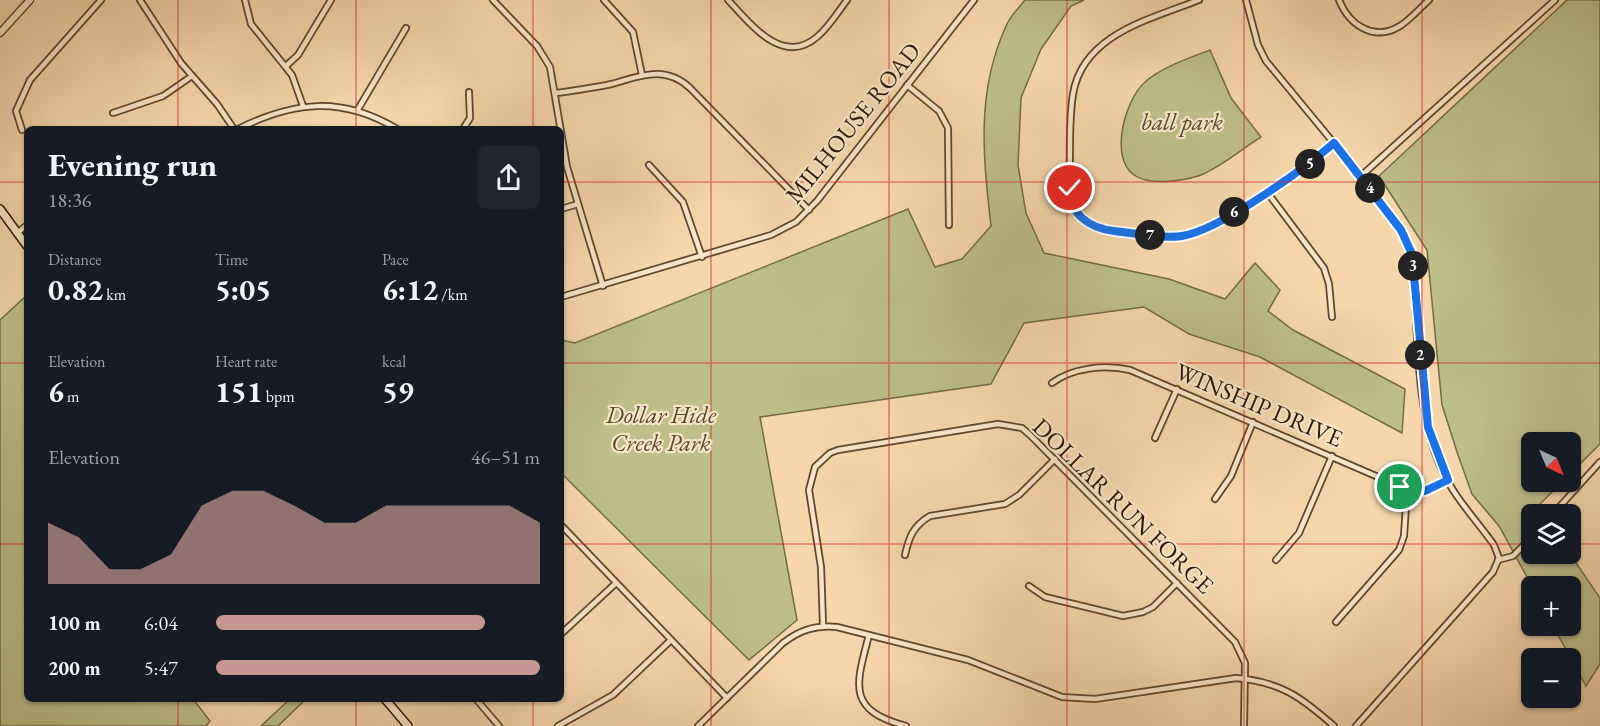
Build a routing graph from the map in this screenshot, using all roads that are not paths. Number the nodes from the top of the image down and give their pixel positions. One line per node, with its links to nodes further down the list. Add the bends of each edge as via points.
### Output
1 (30, 0): 17 (street)
2 (101, 0): 32 (street, via 30,80 16,111)
3 (140, 0): 20 (street)
4 (245, 0): 18 (street, via 252,26)
5 (331, 0): 18 (street, via 298,54)
6 (493, 0): 23 (street, via 541,51 551,70)
7 (604, 0): 19 (street, via 633,32)
8 (847, 0): 15 (street, via 818,36 796,46 774,43 763,36)
9 (975, 0): 21 (street, MILHOUSE ROAD)
10 (1199, 0): 37 (street, via 1113,35 1082,67 1072,101 1070,190 1074,207 1083,219 1102,229 1181,236 1206,229)
11 (1246, 0): 33 (street, via 1266,61)
12 (1339, 0): 13 (street, via 1349,18 1366,30 1381,32 1395,29)
13 (1429, 0)
14 (1555, 0): 36 (street)
15 (730, 1)
16 (406, 28): 25 (street)
17 (0, 33)
18 (286, 66): 24 (street, via 297,82)
19 (642, 75): 23 (street); 41 (street, via 668,75 688,86)
20 (192, 76): 26 (street, via 163,96); 27 (street)
21 (908, 86): 41 (street, MILHOUSE ROAD); 42 (street, via 939,111 948,128)
22 (469, 92): 30 (street, via 470,118)
23 (556, 93): 31 (street)
24 (303, 106): 25 (street); 28 (street, via 274,112)
25 (357, 111): 29 (street)
26 (113, 113)
27 (234, 126)
28 (243, 126)
29 (390, 126)
30 (465, 126)
31 (561, 126)
32 (22, 130)
33 (1334, 143): 36 (street); 37 (street, via 1308,166)
34 (564, 147): 38 (street)
35 (649, 165): 46 (street, via 683,202)
36 (1361, 176): 57 (street, via 1409,246 1428,427)
37 (1267, 192): 49 (street, via 1325,270)
38 (578, 204): 39 (street); 47 (street)
39 (564, 207)
40 (0, 209): 44 (main road)
41 (809, 210): 46 (street, MILHOUSE ROAD, via 778,232)
42 (949, 225)
43 (24, 227): 44 (street)
44 (17, 232): 45 (main road)
45 (24, 242)
46 (702, 257): 47 (street, MILHOUSE ROAD)
47 (603, 286): 48 (street, MILHOUSE ROAD)
48 (564, 296)
49 (1332, 317)
50 (1052, 383): 51 (street, WINSHIP DRIVE, via 1065,374 1116,367)
51 (1177, 389): 52 (street, WINSHIP DRIVE); 53 (street)
52 (1254, 422): 54 (street, WINSHIP DRIVE); 59 (street, via 1231,476)
53 (1155, 438)
54 (1332, 456): 58 (street, WINSHIP DRIVE); 64 (street, via 1299,533)
55 (1055, 459): 63 (street, via 1005,504 930,516 920,522 909,537); 67 (street, DOLLAR RUN FORGE); 70 (street, DOLLAR RUN FORGE, via 1022,428 998,424 830,453 815,467 809,490 821,567)
56 (1600, 462): 60 (street)
57 (1448, 480): 58 (street, via 1430,490); 65 (street, via 1494,545)
58 (1407, 490): 69 (street, via 1404,537 1399,550)
59 (1215, 499)
60 (1562, 504)
61 (564, 528): 66 (street)
62 (1521, 548): 65 (street, via 1513,556)
63 (905, 555)
64 (1276, 560)
65 (1498, 560): 85 (street, via 1493,572)
66 (616, 583): 71 (street); 73 (street)
67 (1177, 583): 68 (street, via 1153,607 1123,616 1045,597); 74 (street, DOLLAR RUN FORGE, via 1235,642 1245,663)
68 (1029, 586)
69 (1336, 622)
70 (823, 626): 72 (street); 75 (street, via 790,637)
71 (564, 631)
72 (869, 635): 74 (street, via 968,660 1042,691 1080,699); 82 (street, via 859,674 860,693 872,713)
73 (671, 640): 75 (street); 80 (street, via 613,695)
74 (1245, 679): 83 (street, DOLLAR RUN FORGE); 84 (street, via 1275,685 1299,696)
75 (727, 698): 81 (street)
76 (388, 702): 78 (main road)
77 (479, 702): 79 (street)
78 (408, 726)
79 (499, 726)
80 (558, 726)
81 (698, 726)
82 (906, 726)
83 (1244, 726)
84 (1334, 726)
85 (1356, 726)

